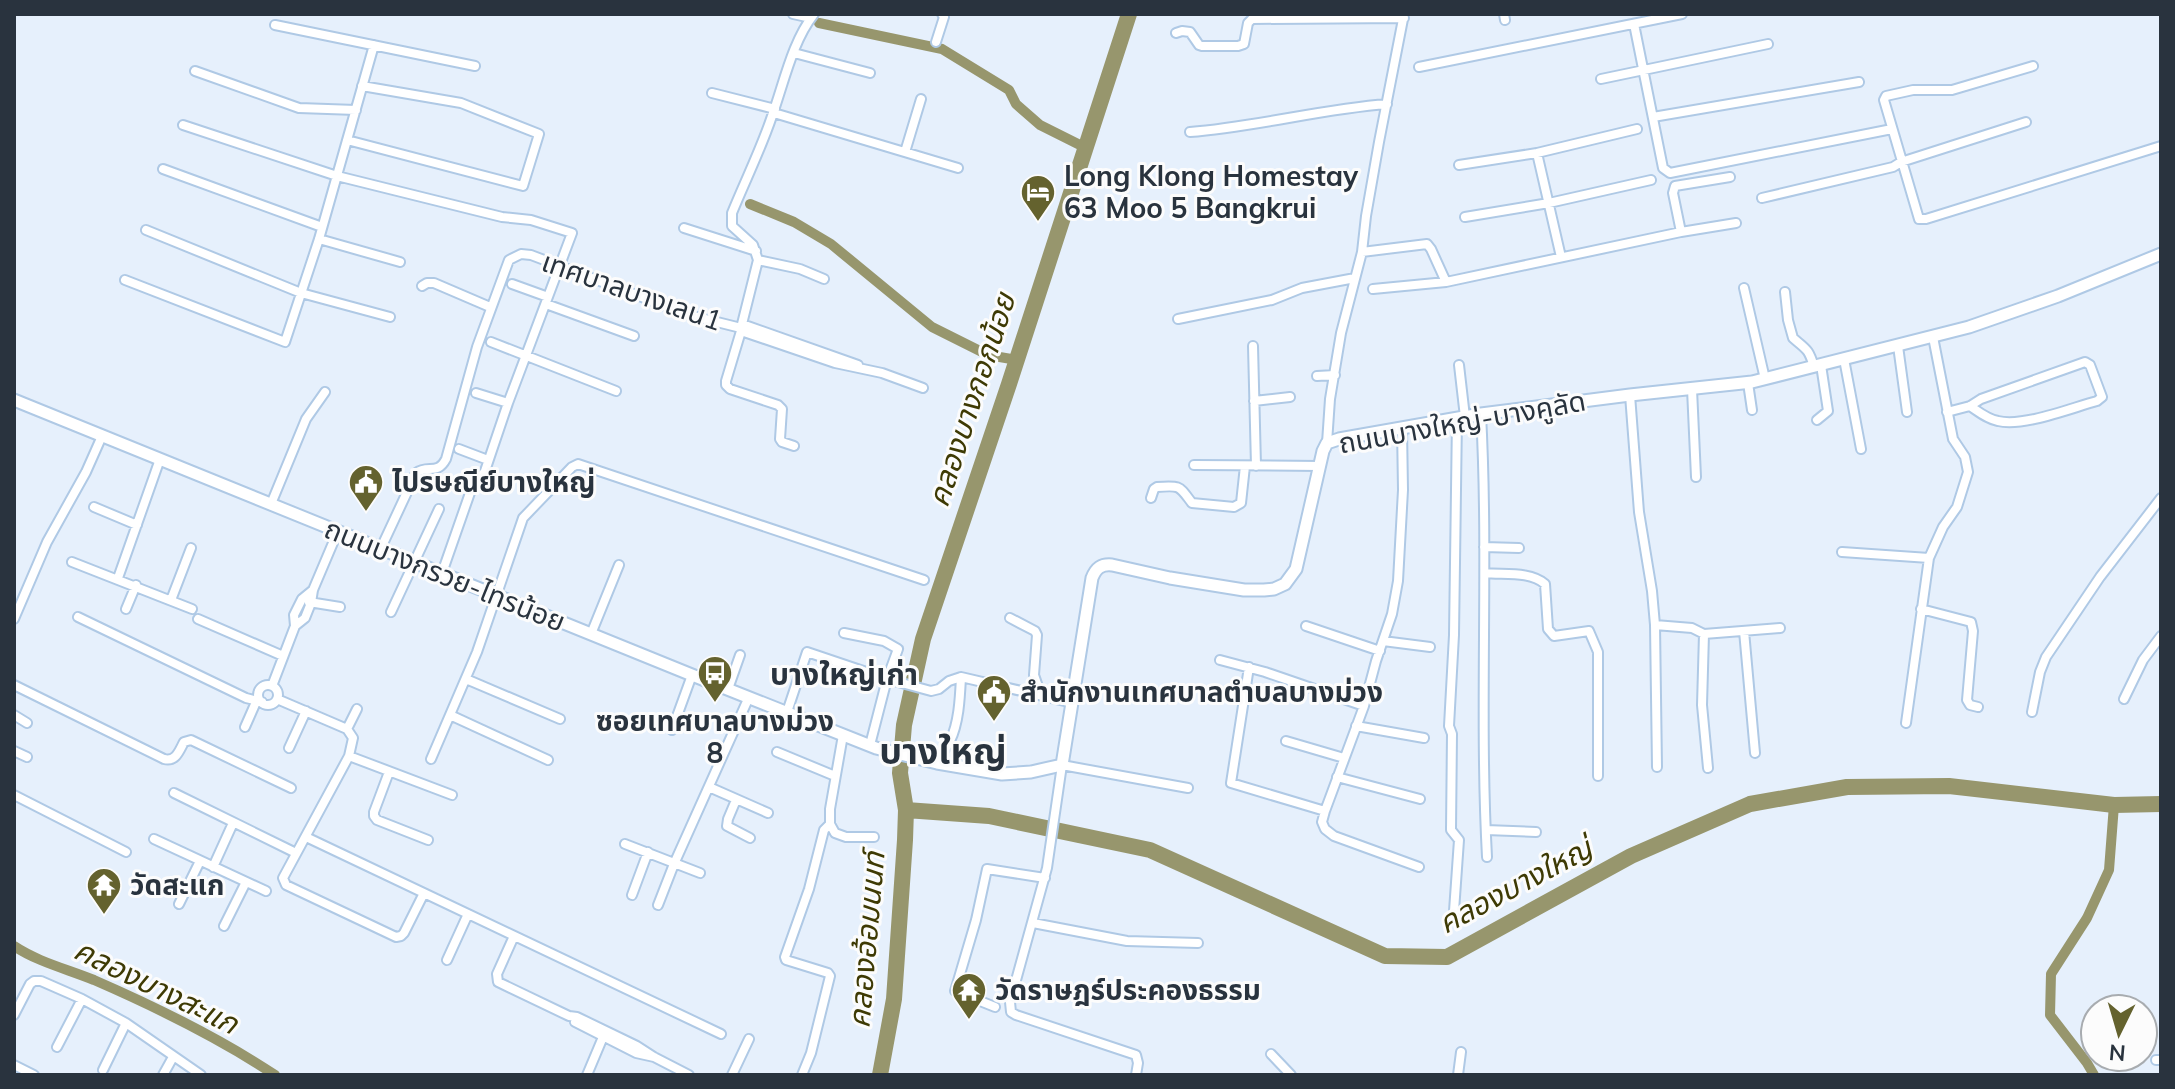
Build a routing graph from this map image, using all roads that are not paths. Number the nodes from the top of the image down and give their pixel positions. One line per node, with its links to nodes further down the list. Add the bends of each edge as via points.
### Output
1 (793, 14): 5 (street)
2 (942, 14): 9 (street)
3 (1682, 14): 6 (street)
4 (1404, 16): 8 (street, via 1252,19 1244,44 1238,46 1202,46 1190,32); 24 (street)
5 (811, 18): 12 (street)
6 (1634, 24): 15 (street); 16 (street)
7 (275, 25): 11 (street)
8 (1176, 33)
9 (936, 42)
10 (1768, 44): 16 (street)
11 (374, 45): 13 (street); 21 (street)
12 (794, 53): 18 (street); 26 (street)
13 (475, 66)
14 (2033, 66): 31 (street, via 1952,90 1890,94 1884,100)
15 (1419, 67)
16 (1643, 70): 19 (street); 27 (street)
17 (195, 71): 25 (street, via 299,108)
18 (870, 73)
19 (1601, 79)
20 (1859, 82): 27 (street)
21 (362, 86): 25 (street); 33 (street, via 461,103 539,134 523,186)
22 (712, 93): 26 (street)
23 (921, 99): 35 (street)
24 (1387, 104): 32 (street); 53 (street)
25 (356, 110): 33 (street)
26 (774, 111): 35 (street); 55 (street, via 731,222)
27 (1653, 117): 31 (street, via 1663,168 1670,173)
28 (2026, 122): 37 (street)
29 (183, 125): 41 (street)
30 (1637, 129): 36 (street)
31 (1892, 129): 37 (street)
32 (1190, 132)
33 (347, 140): 41 (street)
34 (2161, 146): 37 (street, via 1926,219 1916,214)
35 (905, 152): 39 (street)
36 (1537, 153): 38 (street); 45 (street)
37 (1901, 162): 44 (street)
38 (1459, 165)
39 (958, 168)
40 (163, 169): 48 (street)
41 (337, 176): 48 (street); 58 (street, via 572,233)
42 (1730, 177): 51 (street, via 1675,186)
43 (1651, 180): 45 (street)
44 (1762, 198)
45 (1549, 203): 46 (street); 56 (street)
46 (1465, 217)
47 (1736, 223): 51 (street)
48 (322, 227): 52 (street)
49 (684, 228): 55 (street)
50 (146, 230): 68 (street)
51 (1681, 232): 56 (street)
52 (319, 239): 57 (street); 68 (street)
53 (1362, 252): 59 (street); 62 (street, via 1427,244)
54 (2161, 254): 75 (street, ถนนบางใหญ่-บางคูลัด, via 2058,296)
55 (758, 256): 60 (street); 73 (street, เทศบาลบางเลน1)
56 (1561, 257): 62 (street)
57 (400, 262)
58 (560, 266): 69 (street); 70 (street, เทศบาลบางเลน1, via 531,255 515,256); 73 (street, เทศบาลบางเลน1, via 689,315)
59 (1355, 278): 72 (street); 83 (street)
60 (824, 279)
61 (125, 280): 68 (street, via 285,342)
62 (1446, 282): 66 (street)
63 (512, 284): 69 (street)
64 (422, 286): 70 (street, via 434,283)
65 (1744, 288): 85 (street)
66 (1373, 289)
67 (1785, 292): 82 (street, via 1793,338 1806,347)
68 (301, 293): 71 (street)
69 (547, 300): 74 (street); 79 (street)
70 (490, 307): 126 (street, เทศบาลบางเลน1, via 446,459 437,469 416,473)
71 (390, 317)
72 (1178, 319)
73 (741, 328): 87 (street); 107 (street, via 726,385 778,405 780,439)
74 (634, 336)
75 (1933, 337): 78 (street, ถนนบางใหญ่-บางคูลัด); 100 (street)
76 (491, 342): 79 (street)
77 (1253, 346): 95 (street)
78 (1898, 346): 80 (street, ถนนบางใหญ่-บางคูลัด); 99 (street)
79 (527, 356): 89 (street); 96 (street)
80 (1844, 359): 82 (street, ถนนบางใหญ่-บางคูลัด); 109 (street)
81 (1459, 365): 102 (street)
82 (1817, 366): 85 (street, ถนนบางใหญ่-บางคูลัด); 103 (street, via 1828,411)
83 (1335, 375): 84 (street); 106 (street)
84 (1317, 376)
85 (1765, 379): 86 (street, ถนนบางใหญ่-บางคูลัด)
86 (1748, 383): 88 (street, ถนนบางใหญ่-บางคูลัด); 98 (street)
87 (923, 388)
88 (1692, 389): 92 (street, ถนนบางใหญ่-บางคูลัด); 116 (street)
89 (616, 391)
90 (325, 392): 119 (street, via 306,419)
91 (476, 393): 96 (street)
92 (1630, 395): 101 (street, ถนนบางใหญ่-บางคูลัด); 150 (street)
93 (1290, 397): 95 (street)
94 (14, 400): 105 (street, ถนนบางกรวย-ไทรน้อย)
95 (1254, 401): 114 (street)
96 (508, 403): 111 (street)
97 (1970, 406): 97 (street, via 2085,362 2102,397 2036,419 2003,422); 100 (street)
98 (1752, 410)
99 (1907, 412)
100 (1947, 412): 129 (street, via 1968,472 1957,507)
101 (1481, 414): 102 (street, ถนนบางใหญ่-บางคูลัด); 124 (street)
102 (1461, 418): 104 (street, ถนนบางใหญ่-บางคูลัด); 250 (street, via 1449,726 1451,830 1459,840)
103 (1817, 420)
104 (1402, 428): 106 (street, ถนนบางใหญ่-บางคูลัด); 158 (street, via 1398,581)
105 (102, 436): 110 (street, ถนนบางกรวย-ไทรน้อย); 148 (street)
106 (1327, 443): 115 (street, ถนนบางใหญ่-บางคูลัด)
107 (794, 446)
108 (459, 449): 111 (street)
109 (1861, 449)
110 (160, 459): 119 (street, ถนนบางกรวย-ไทรน้อย); 122 (street)
111 (488, 460): 133 (street, via 471,490)
112 (1194, 465): 113 (street)
113 (1245, 466): 114 (street); 117 (street, via 1241,503 1234,507 1192,503 1179,487 1157,487)
114 (1256, 466): 115 (street)
115 (1320, 466): 177 (street, ถนนบางใหญ่-บางคูลัด, via 1296,569 1285,584 1254,590 1106,564 1098,568 1092,578)
116 (1696, 477)
117 (1151, 498)
118 (2161, 498): 183 (street, via 2046,657)
119 (271, 504): 123 (street, ถนนบางกรวย-ไทรน้อย)
120 (94, 507): 122 (street)
121 (439, 509): 131 (street)
122 (137, 525): 135 (street)
123 (338, 531): 126 (street, ถนนบางกรวย-ไทรน้อย); 140 (street)
124 (1484, 547): 127 (street); 134 (street)
125 (191, 548): 139 (street)
126 (381, 548): 131 (street, ถนนบางกรวย-ไทรน้อย)
127 (1519, 548)
128 (1842, 552): 129 (street)
129 (1929, 558): 144 (street)
130 (72, 562): 135 (street)
131 (413, 562): 133 (street, ถนนบางกรวย-ไทรน้อย); 145 (street)
132 (619, 565): 155 (street)
133 (442, 573): 138 (street, ถนนบางกรวย-ไทรน้อย)
134 (1485, 573): 212 (street, via 1542,581 1550,633 1592,635 1598,652); 226 (street)
135 (118, 578): 137 (street)
136 (924, 580): 138 (street, via 578,464 523,518)
137 (136, 585): 139 (street); 142 (street)
138 (497, 596): 155 (street, ถนนบางกรวย-ไทรน้อย); 167 (street)
139 (171, 600): 143 (street)
140 (307, 601): 141 (street); 162 (street, via 305,618 295,626)
141 (340, 607)
142 (126, 609)
143 (192, 609)
144 (1921, 609): 179 (street, via 1971,622 1967,700); 188 (street)
145 (391, 612)
146 (78, 617): 176 (street)
147 (1010, 618): 172 (street, via 1037,635 1034,675)
148 (14, 619)
149 (198, 619): 162 (street)
150 (1655, 625): 156 (street); 208 (street)
151 (1306, 626): 160 (street)
152 (1780, 628): 153 (street)
153 (1744, 631): 156 (street); 200 (street)
154 (844, 633): 168 (street, via 898,649)
155 (591, 634): 165 (street, ถนนบางกรวย-ไทรน้อย)
156 (1704, 634): 209 (street, via 1702,705)
157 (2161, 636): 175 (street)
158 (1383, 641): 159 (street); 160 (street)
159 (1430, 647)
160 (1380, 651): 178 (street)
161 (740, 655): 171 (street)
162 (283, 656): 170 (street)
163 (1220, 660): 164 (street)
164 (1249, 667): 178 (street); 222 (street, via 1230,781)
165 (692, 675): 171 (street, ถนนบางกรวย-ไทรน้อย); 192 (street)
166 (961, 677): 168 (street, via 931,691); 172 (street); 206 (street, via 954,730)
167 (466, 679): 185 (street); 186 (street)
168 (891, 680): 182 (street, via 807,652); 196 (street)
169 (14, 685): 215 (street, via 164,759 174,759 191,740)
170 (272, 686): 174 (street); 176 (street, via 261,688)
171 (728, 689): 173 (street, ถนนบางกรวย-ไทรน้อย)
172 (1041, 695): 177 (street)
173 (749, 697): 182 (street, ถนนบางกรวย-ไทรน้อย); 214 (street)
174 (277, 699): 176 (street); 181 (street)
175 (2124, 699)
176 (259, 702): 190 (street)
177 (1073, 703): 207 (street, ถนนบางใหญ่-บางคูลัด)
178 (1364, 706): 189 (street)
179 (1978, 707)
180 (357, 709): 191 (street)
181 (306, 711): 191 (street); 197 (street)
182 (787, 712): 193 (street, ถนนบางกรวย-ไทรน้อย)
183 (2032, 712)
184 (14, 715): 187 (street)
185 (450, 715): 204 (street); 205 (street)
186 (560, 719)
187 (27, 723)
188 (1906, 723)
189 (1356, 726): 194 (street); 203 (street)
190 (245, 727)
191 (347, 729): 201 (street, via 353,738)
192 (672, 730)
193 (843, 735): 196 (street, ถนนบางกรวย-ไทรน้อย); 211 (street)
194 (1424, 738)
195 (1286, 741): 203 (street)
196 (873, 747): 206 (street)
197 (289, 748)
198 (14, 751): 202 (street)
199 (777, 752): 211 (street)
200 (1755, 753)
201 (349, 756): 210 (street); 228 (street)
202 (27, 757)
203 (1344, 758): 213 (street)
204 (431, 759)
205 (548, 760)
206 (937, 763): 207 (street, via 1002,774)
207 (1062, 765): 216 (street); 243 (street)
208 (1657, 767)
209 (1708, 768)
210 (389, 772): 219 (street); 232 (street, via 374,816)
211 (835, 776): 225 (street)
212 (1598, 776)
213 (1337, 777): 220 (street); 222 (street)
214 (709, 787): 221 (street); 239 (street)
215 (291, 788)
216 (1188, 788)
217 (174, 793): 224 (street)
218 (14, 795): 234 (street)
219 (452, 795)
220 (1420, 799)
221 (736, 800): 223 (street); 230 (street, via 727,826)
222 (1325, 811): 241 (street, via 1322,822 1334,836)
223 (768, 813)
224 (233, 823): 236 (street); 240 (street)
225 (830, 824): 229 (street, via 846,837); 278 (street, via 785,957 830,976)
226 (1486, 830): 227 (street); 237 (street)
227 (1536, 832)
228 (306, 837): 236 (street); 246 (street)
229 (874, 837)
230 (750, 838)
231 (154, 839): 238 (street)
232 (428, 840)
233 (625, 844): 235 (street)
234 (126, 852)
235 (648, 852): 239 (street); 247 (street)
236 (296, 853): 246 (street, via 283,878 286,885 396,937 404,933)
237 (1487, 857)
238 (200, 861): 240 (street); 248 (street)
239 (674, 864): 242 (street); 249 (street)
240 (213, 867): 244 (street)
241 (1419, 867)
242 (700, 873)
243 (1045, 878): 252 (street); 258 (street, via 987,869 955,991)
244 (246, 882): 245 (street); 253 (street)
245 (266, 891)
246 (424, 893): 251 (street)
247 (632, 895)
248 (179, 904)
249 (658, 905)
250 (1454, 911)
251 (468, 914): 254 (street); 256 (street)
252 (1033, 923): 255 (street, via 1127,941); 279 (street, via 1011,1012 1132,1053 1138,1058)
253 (224, 926)
254 (514, 936): 260 (street, via 498,982); 262 (street)
255 (1198, 943)
256 (447, 960)
257 (82, 999): 259 (street, via 34,981); 261 (street); 265 (street)
258 (995, 1007)
259 (14, 1015)
260 (569, 1016): 263 (street); 269 (street)
261 (126, 1023): 268 (street); 271 (street)
262 (721, 1034)
263 (603, 1037): 269 (street); 275 (street)
264 (749, 1039): 277 (street)
265 (57, 1047)
266 (1461, 1052): 281 (street)
267 (1271, 1054): 280 (street)
268 (173, 1057): 273 (street); 274 (street)
269 (654, 1057): 276 (street)
270 (14, 1065): 272 (street)
271 (103, 1070)
272 (34, 1075)
273 (163, 1075)
274 (201, 1075)
275 (587, 1075)
276 (689, 1075)
277 (732, 1075)
278 (802, 1075)
279 (1136, 1075)
280 (1291, 1075)
281 (1458, 1075)

